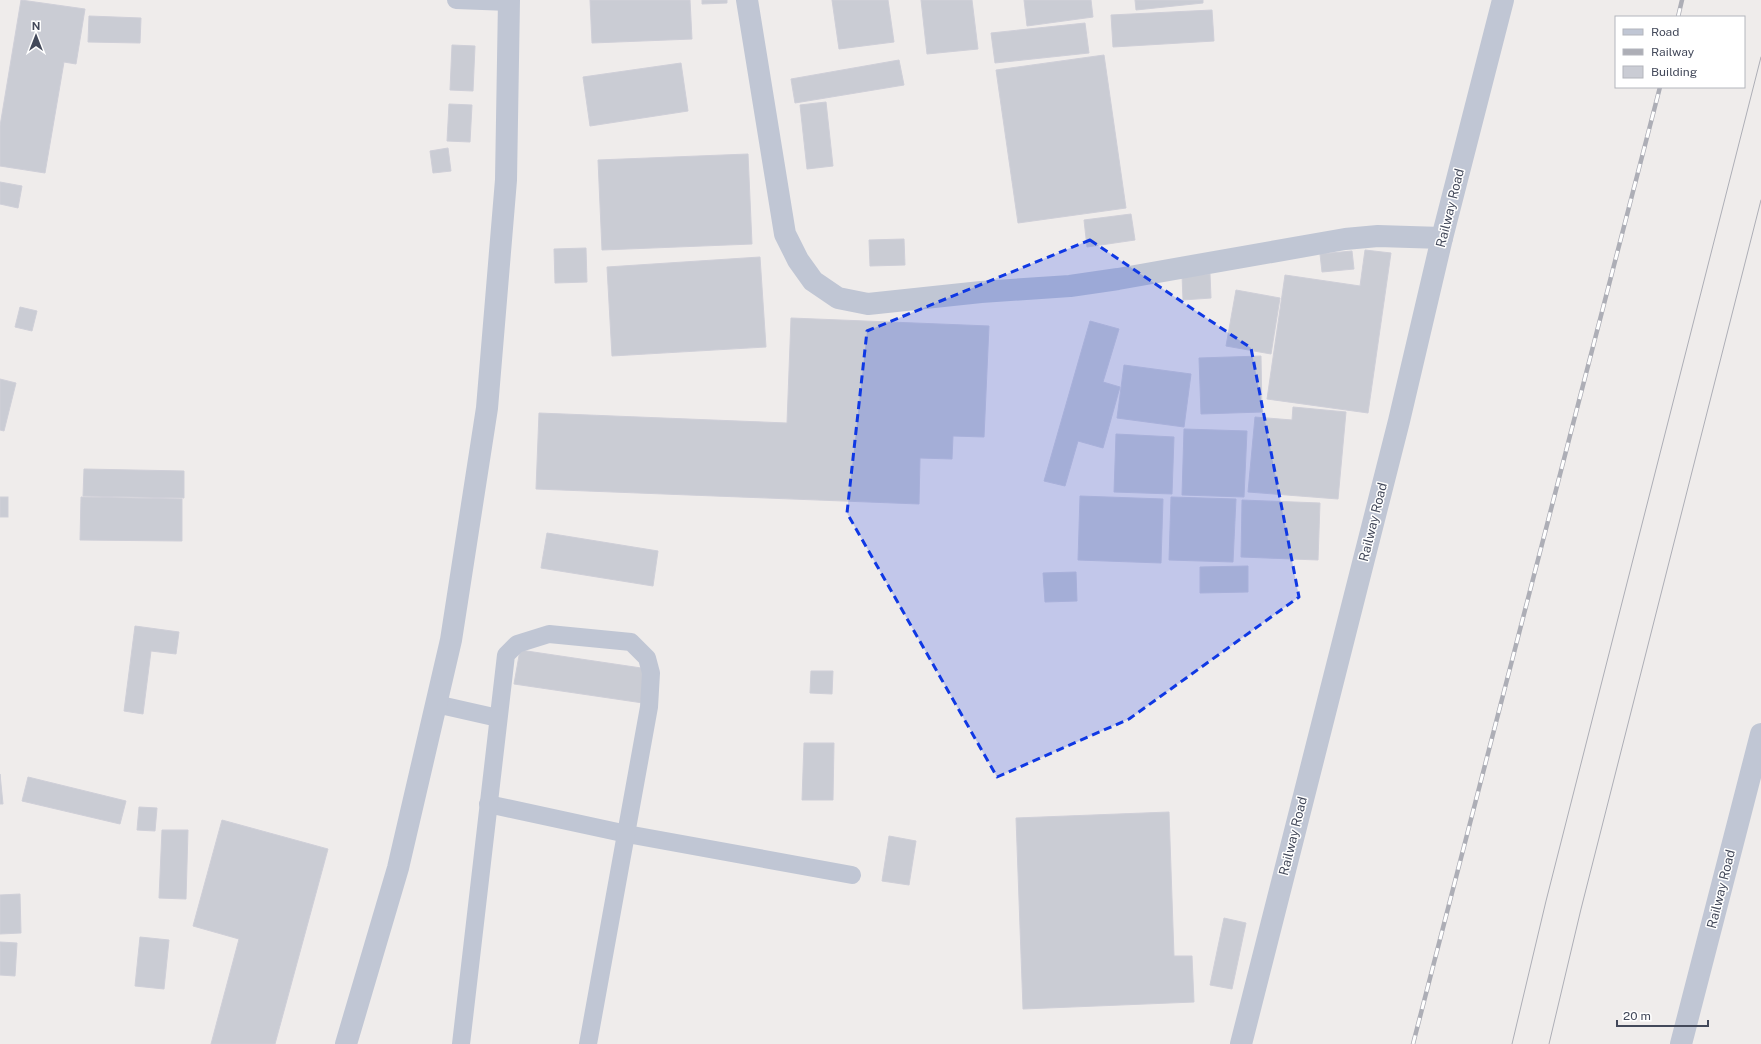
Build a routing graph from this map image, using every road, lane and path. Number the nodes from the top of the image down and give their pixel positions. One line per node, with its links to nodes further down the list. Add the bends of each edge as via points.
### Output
1 (456, 0): 4 (lane)
2 (747, 0): 5 (street, via 785,234 798,260 813,281 838,298 868,304 1070,286 1345,238)
3 (1503, 0): 5 (street, Railway Road)
4 (508, 1): 6 (street, via 506,180 487,408 451,640)
5 (1442, 238): 15 (street, Railway Road, via 1399,421)
6 (436, 704): 7 (lane); 12 (street, via 398,868)
7 (498, 718): 9 (lane); 10 (lane, via 506,655 518,644 549,634 630,642 647,658 651,673 649,708)
8 (1761, 734): 16 (street, Railway Road)
9 (488, 804): 10 (lane); 13 (lane)
10 (626, 834): 11 (lane); 14 (lane)
11 (852, 875)
12 (346, 1044)
13 (461, 1044)
14 (588, 1044)
15 (1241, 1044)
16 (1681, 1044)

